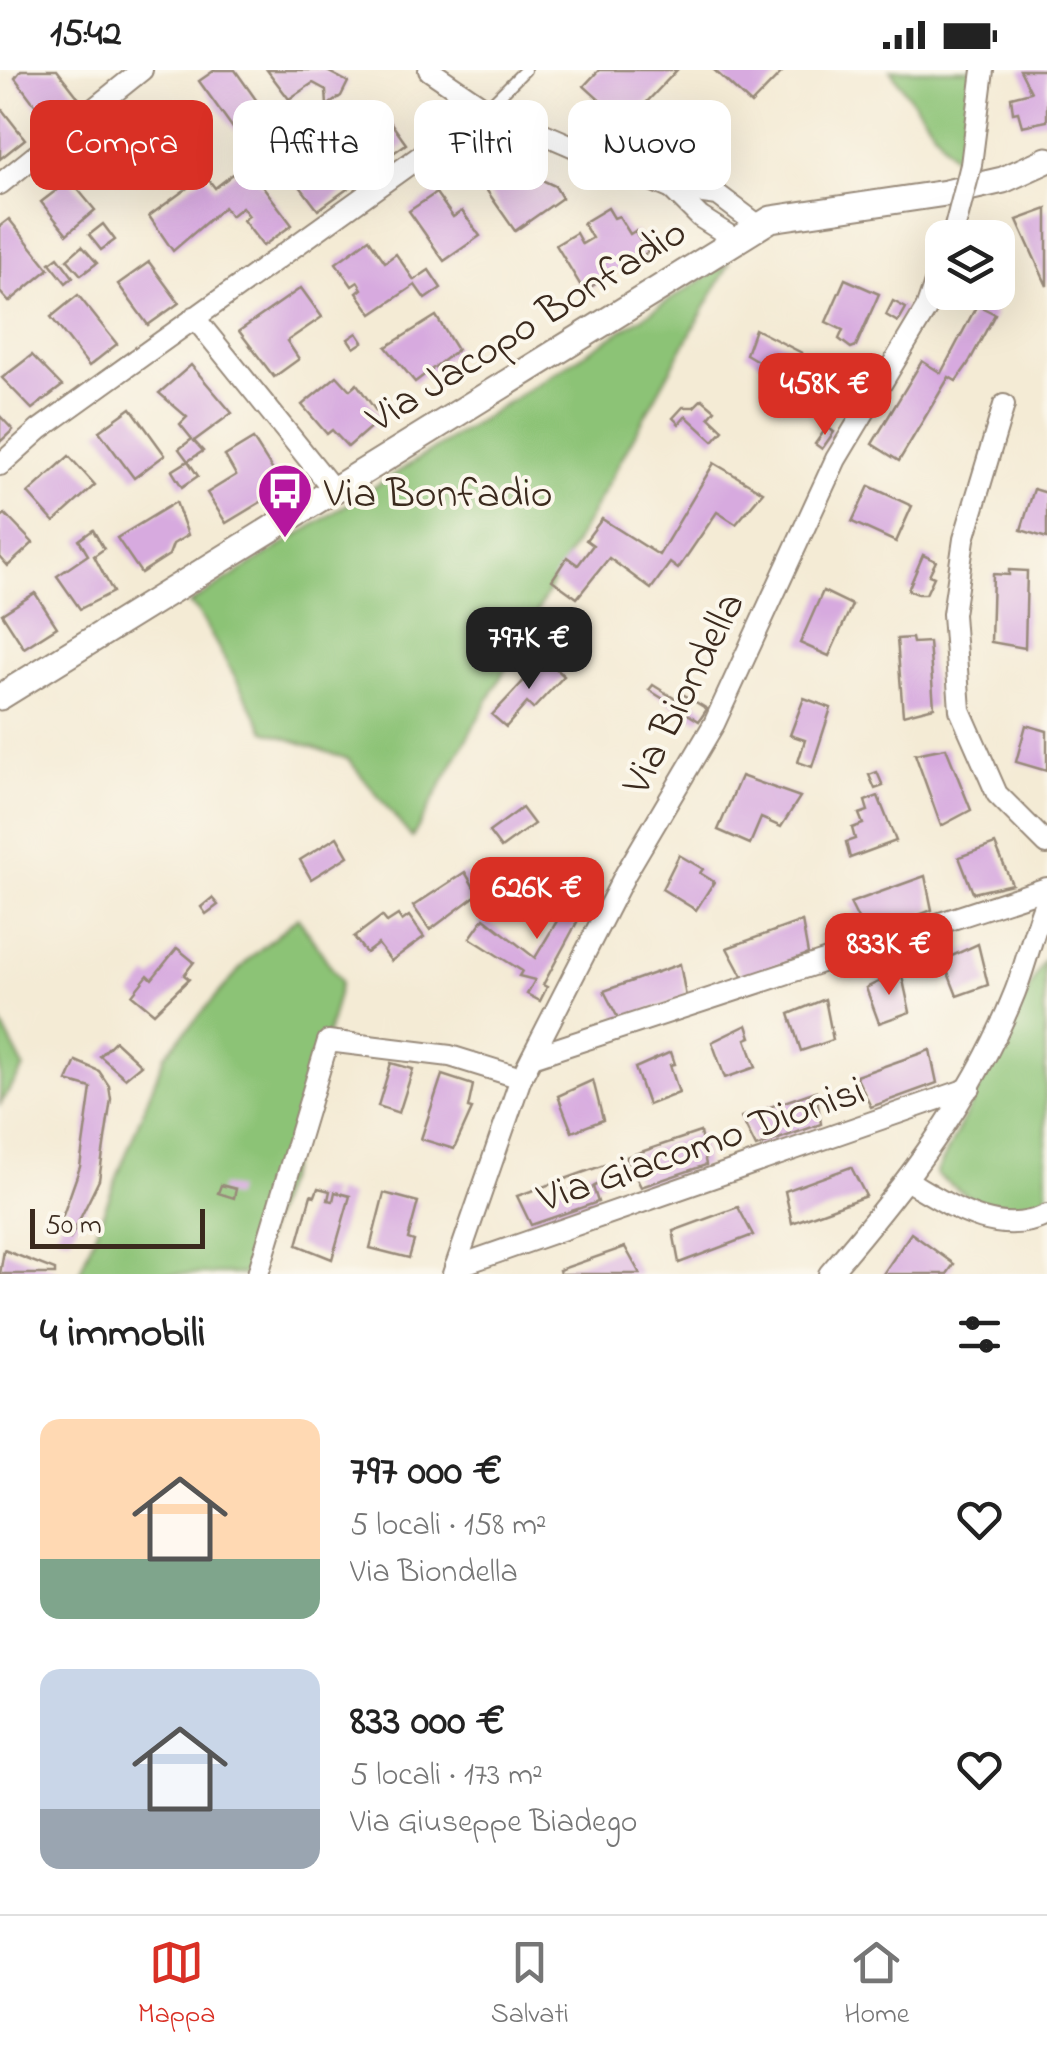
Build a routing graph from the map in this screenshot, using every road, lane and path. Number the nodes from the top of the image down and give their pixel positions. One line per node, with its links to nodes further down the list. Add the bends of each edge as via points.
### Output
1 (142, 70): 9 (street)
2 (429, 70): 5 (street)
3 (524, 70): 6 (lane)
4 (983, 70): 12 (street, bridge)
5 (473, 100)
6 (495, 100)
7 (414, 160): 16 (street)
8 (1047, 160): 13 (street, Via Jacopo Bonfadio, via 965,189 784,215)
9 (0, 184)
10 (673, 190): 14 (street)
11 (680, 190): 13 (street, via 718,195)
12 (956, 220)
13 (759, 226): 14 (street, Via Jacopo Bonfadio)
14 (736, 240): 19 (street, Via Jacopo Bonfadio)
15 (925, 310): 24 (street, Via Biondella, via 836,459 714,724 626,873)
16 (194, 317): 18 (street); 19 (street)
17 (1004, 405): 21 (street, via 964,538 953,614 960,710 997,794)
18 (0, 465)
19 (332, 488): 20 (street, Via Jacopo Bonfadio)
20 (0, 698)
21 (1047, 844)
22 (1047, 888): 24 (street)
23 (1047, 897): 26 (street, via 1015,993)
24 (532, 1057): 25 (street, Via Biondella)
25 (521, 1078): 29 (street, Via Biondella); 30 (street, via 450,1056 328,1041)
26 (970, 1088): 27 (street); 29 (street, Via Giacomo Dionisi)
27 (908, 1181): 28 (street, via 971,1218 1027,1225); 31 (street)
28 (1047, 1215)
29 (454, 1271)
30 (258, 1274)
31 (829, 1274)

